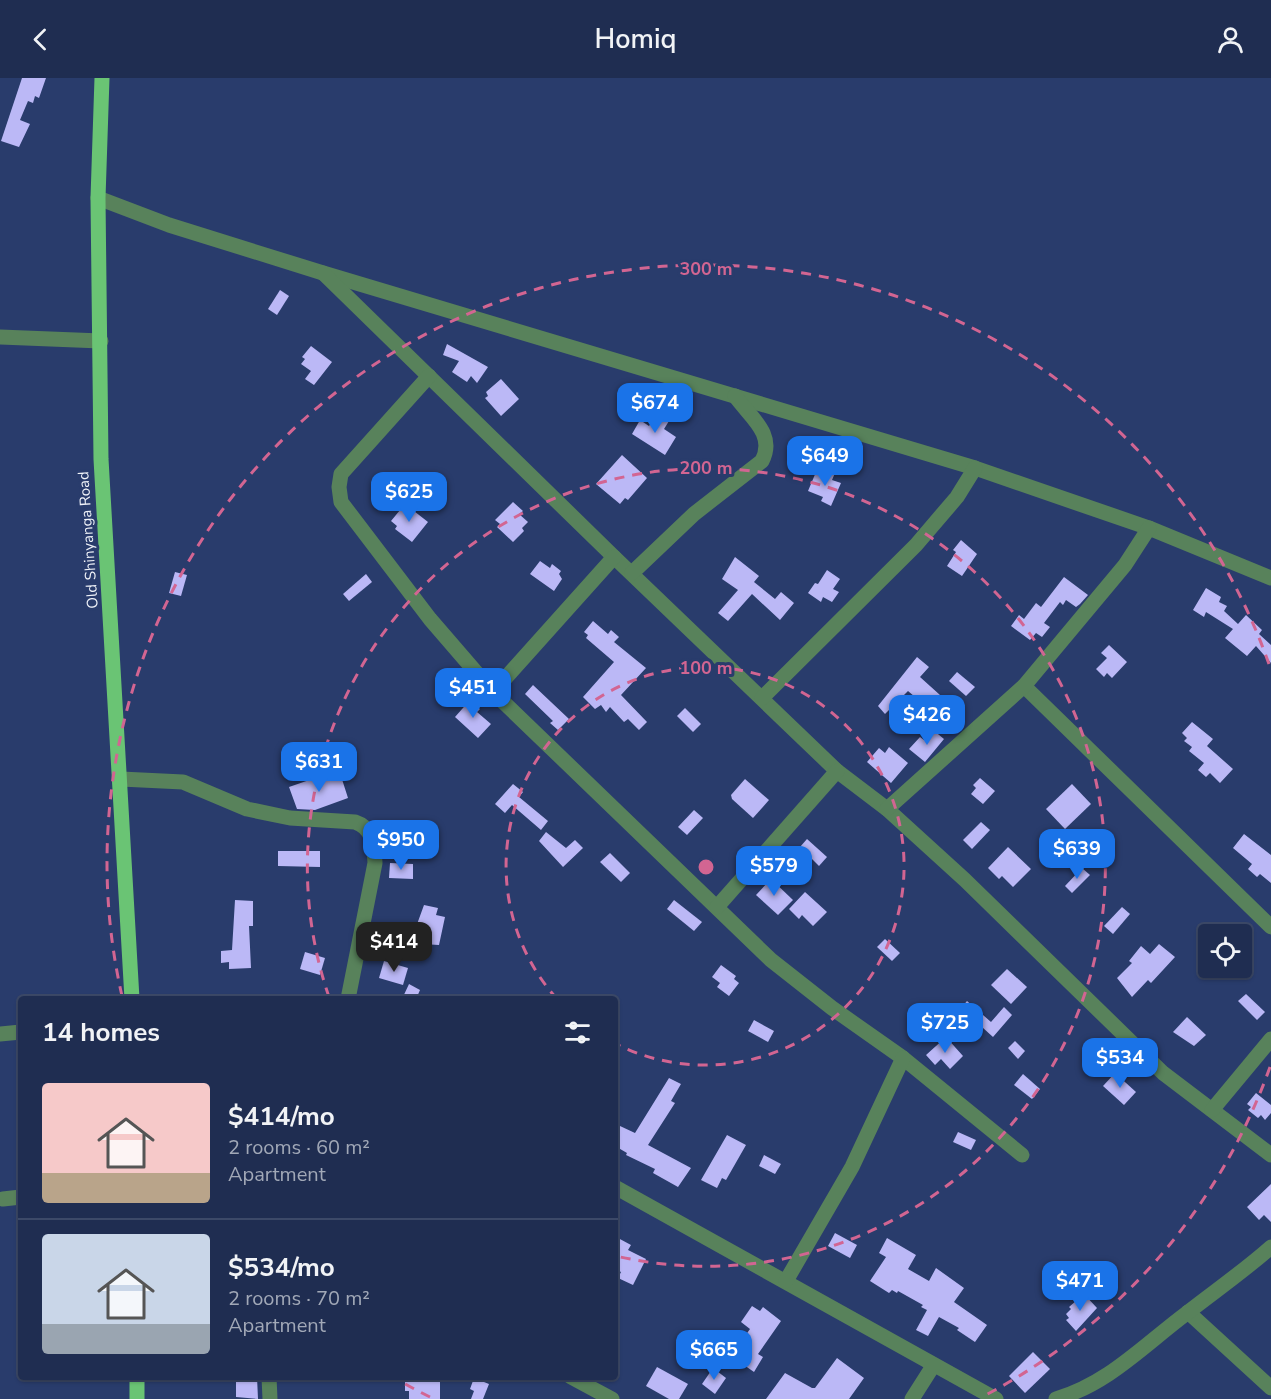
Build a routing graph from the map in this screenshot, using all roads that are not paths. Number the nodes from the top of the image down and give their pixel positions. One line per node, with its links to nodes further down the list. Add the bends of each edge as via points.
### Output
1 (102, 78): 2 (main road, Old Shinyanga Road)
2 (98, 198): 3 (street, via 169,225); 5 (main road, Old Shinyanga Road)
3 (323, 273): 6 (street); 7 (street)
4 (0, 338): 5 (street)
5 (102, 341): 17 (main road, Old Shinyanga Road, via 101,459)
6 (429, 376): 10 (street); 14 (street, via 341,474 340,497 430,619)
7 (735, 396): 8 (street); 11 (street, via 767,438 762,461 694,514)
8 (975, 468): 9 (street); 15 (street, via 957,497 916,545)
9 (1149, 528): 12 (street); 13 (street, via 1125,565)
10 (614, 557): 11 (street); 14 (street)
11 (632, 573): 15 (street)
12 (1271, 578)
13 (1024, 686): 18 (street); 20 (street)
14 (493, 692): 19 (street)
15 (762, 698): 16 (street)
16 (837, 771): 18 (street); 19 (street)
17 (121, 779): 21 (main road, Old Shinyanga Road); 22 (street, via 183,782 248,809 290,818 355,822 365,827 373,841 375,863)
18 (887, 809): 27 (street, via 1163,1073)
19 (717, 906): 26 (street, via 771,960)
20 (1271, 927)
21 (132, 996)
22 (349, 996)
23 (18, 1032): 24 (street)
24 (0, 1034)
25 (1271, 1039): 27 (street)
26 (903, 1058): 28 (street); 34 (street, via 852,1167)
27 (1212, 1110): 29 (street)
28 (1022, 1155)
29 (1271, 1155)
30 (618, 1189): 34 (street)
31 (18, 1197): 32 (street)
32 (3, 1199)
33 (1271, 1247): 35 (street, via 1239,1276)
34 (786, 1281): 36 (street)
35 (1188, 1312): 40 (street); 46 (street, via 1102,1381)
36 (933, 1366): 44 (street); 45 (street)
37 (136, 1380): 41 (main road)
38 (269, 1380): 42 (street)
39 (577, 1380): 43 (street)
40 (1271, 1389)
41 (137, 1399)
42 (270, 1399)
43 (612, 1399)
44 (912, 1399)
45 (996, 1399)
46 (1056, 1399)

